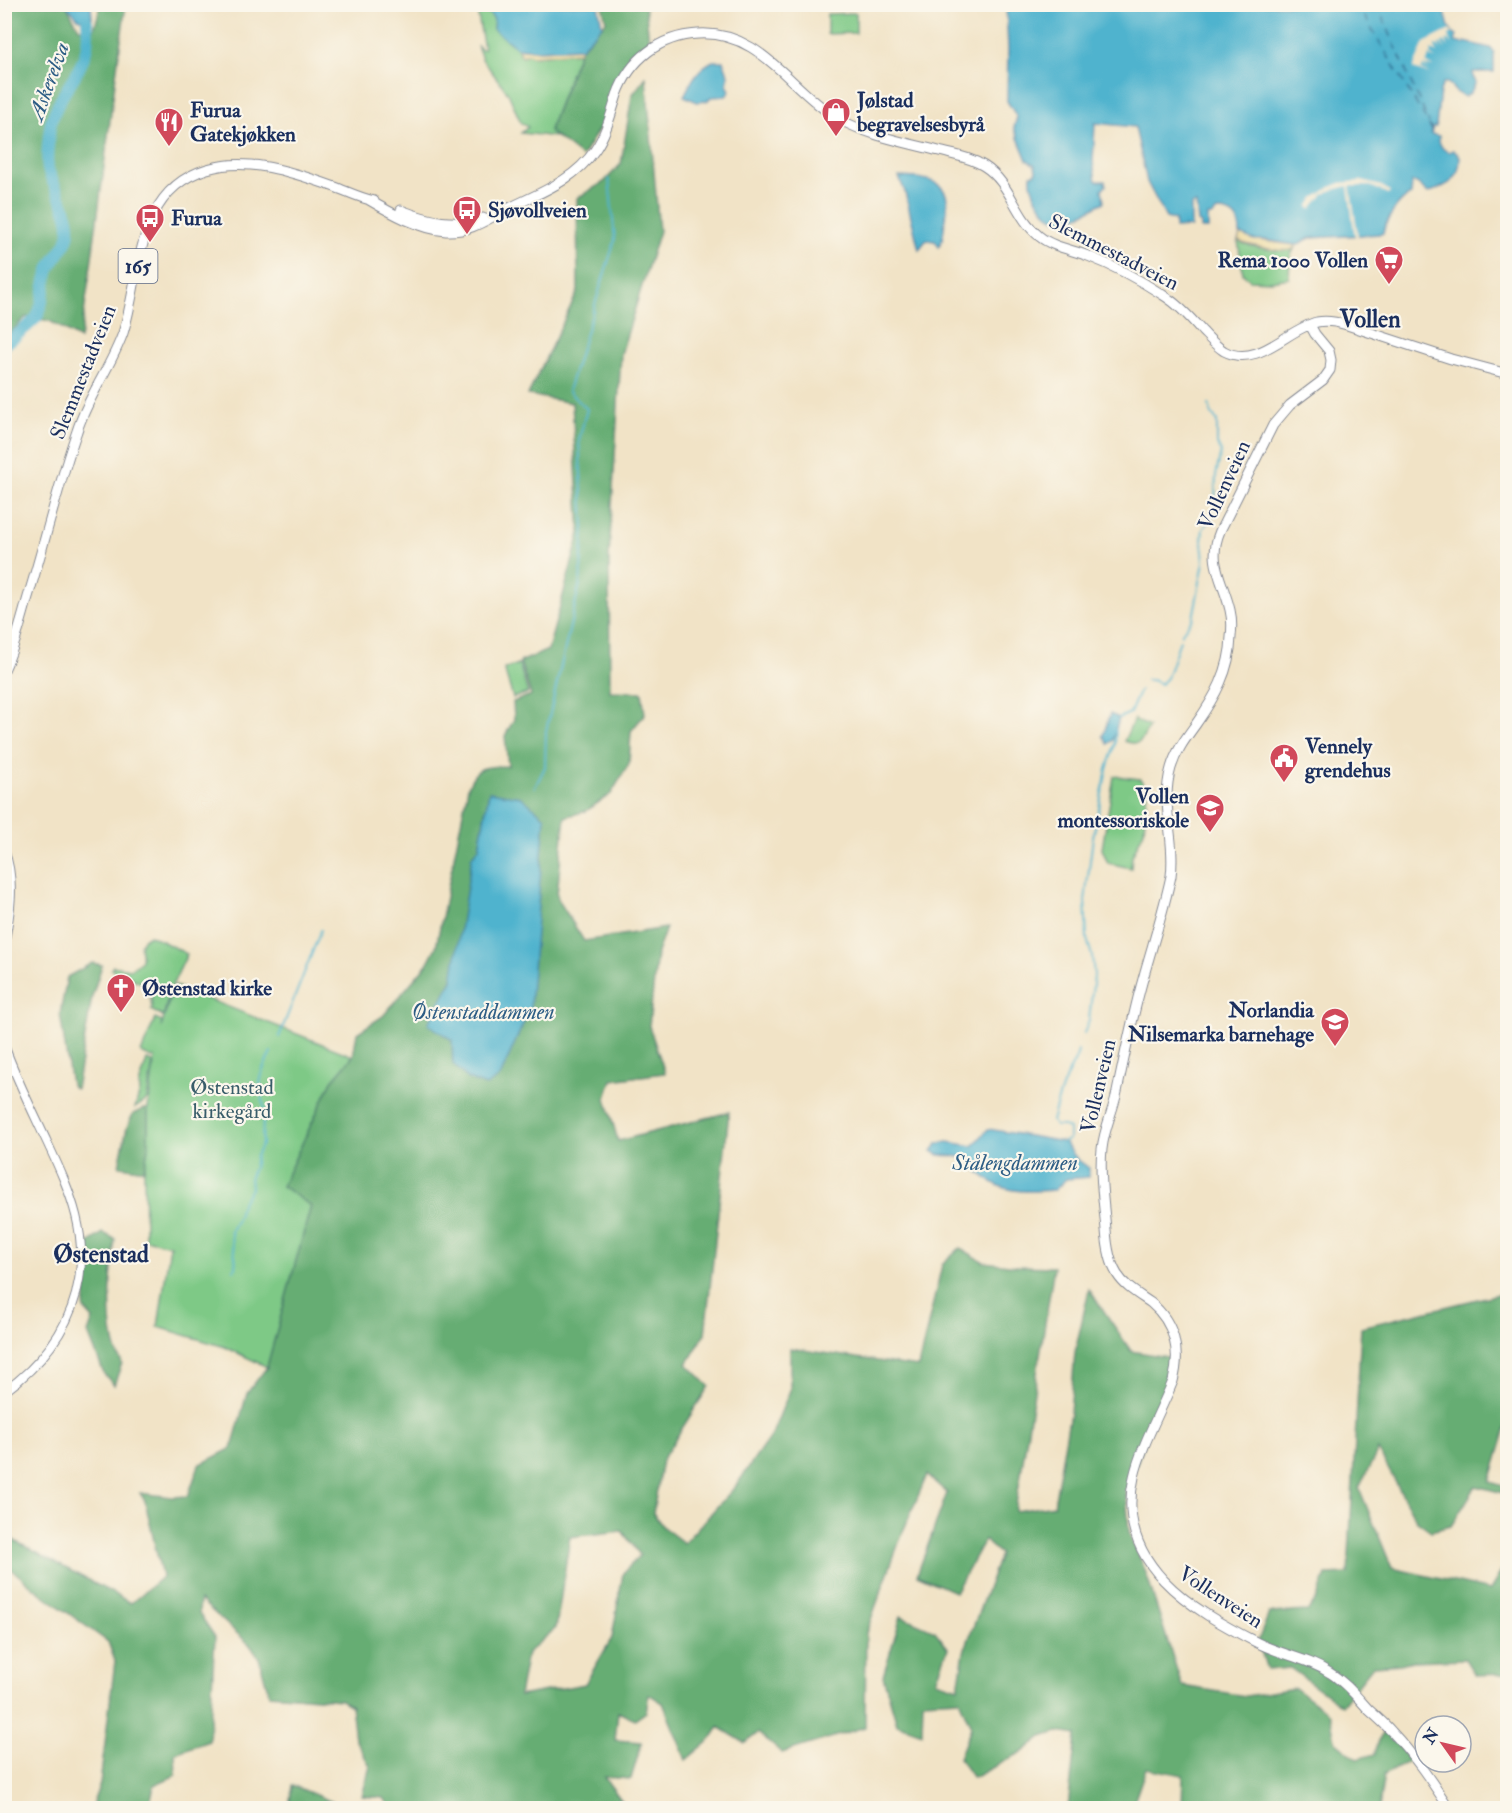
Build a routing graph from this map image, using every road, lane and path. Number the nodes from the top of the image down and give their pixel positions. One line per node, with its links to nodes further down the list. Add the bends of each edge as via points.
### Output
1 (1310, 325): 2 (main road, Slemmestadveien / 165, via 1340,323); 3 (main road, Slemmestadveien / 165, via 1260,352 1239,355 1224,351 1161,293 1102,262 1041,238 998,177 983,165 872,134 847,123 740,41 713,34 676,37 646,53 626,76 604,135 584,164 560,183 468,229 441,230 410,221 369,200 260,166 219,165 172,189 147,227 122,335 76,432); 8 (main road, Vollenveien, via 1329,351 1330,370 1273,425 1215,542 1215,562 1231,616 1232,638 1220,687 1171,767 1166,797 1171,876 1102,1148 1101,1183 1112,1264 1125,1285 1162,1315 1174,1335 1177,1351 1173,1381 1134,1474 1130,1514 1143,1553 1170,1588 1252,1640 1308,1661 1337,1678 1392,1732)
2 (1508, 374)
3 (4, 670)
4 (4, 850): 5 (street, via 9,862 10,894)
5 (4, 945)
6 (4, 1046): 7 (street, via 70,1196 80,1230 82,1256 78,1288 65,1325 42,1359)
7 (4, 1392)
8 (1449, 1809)

